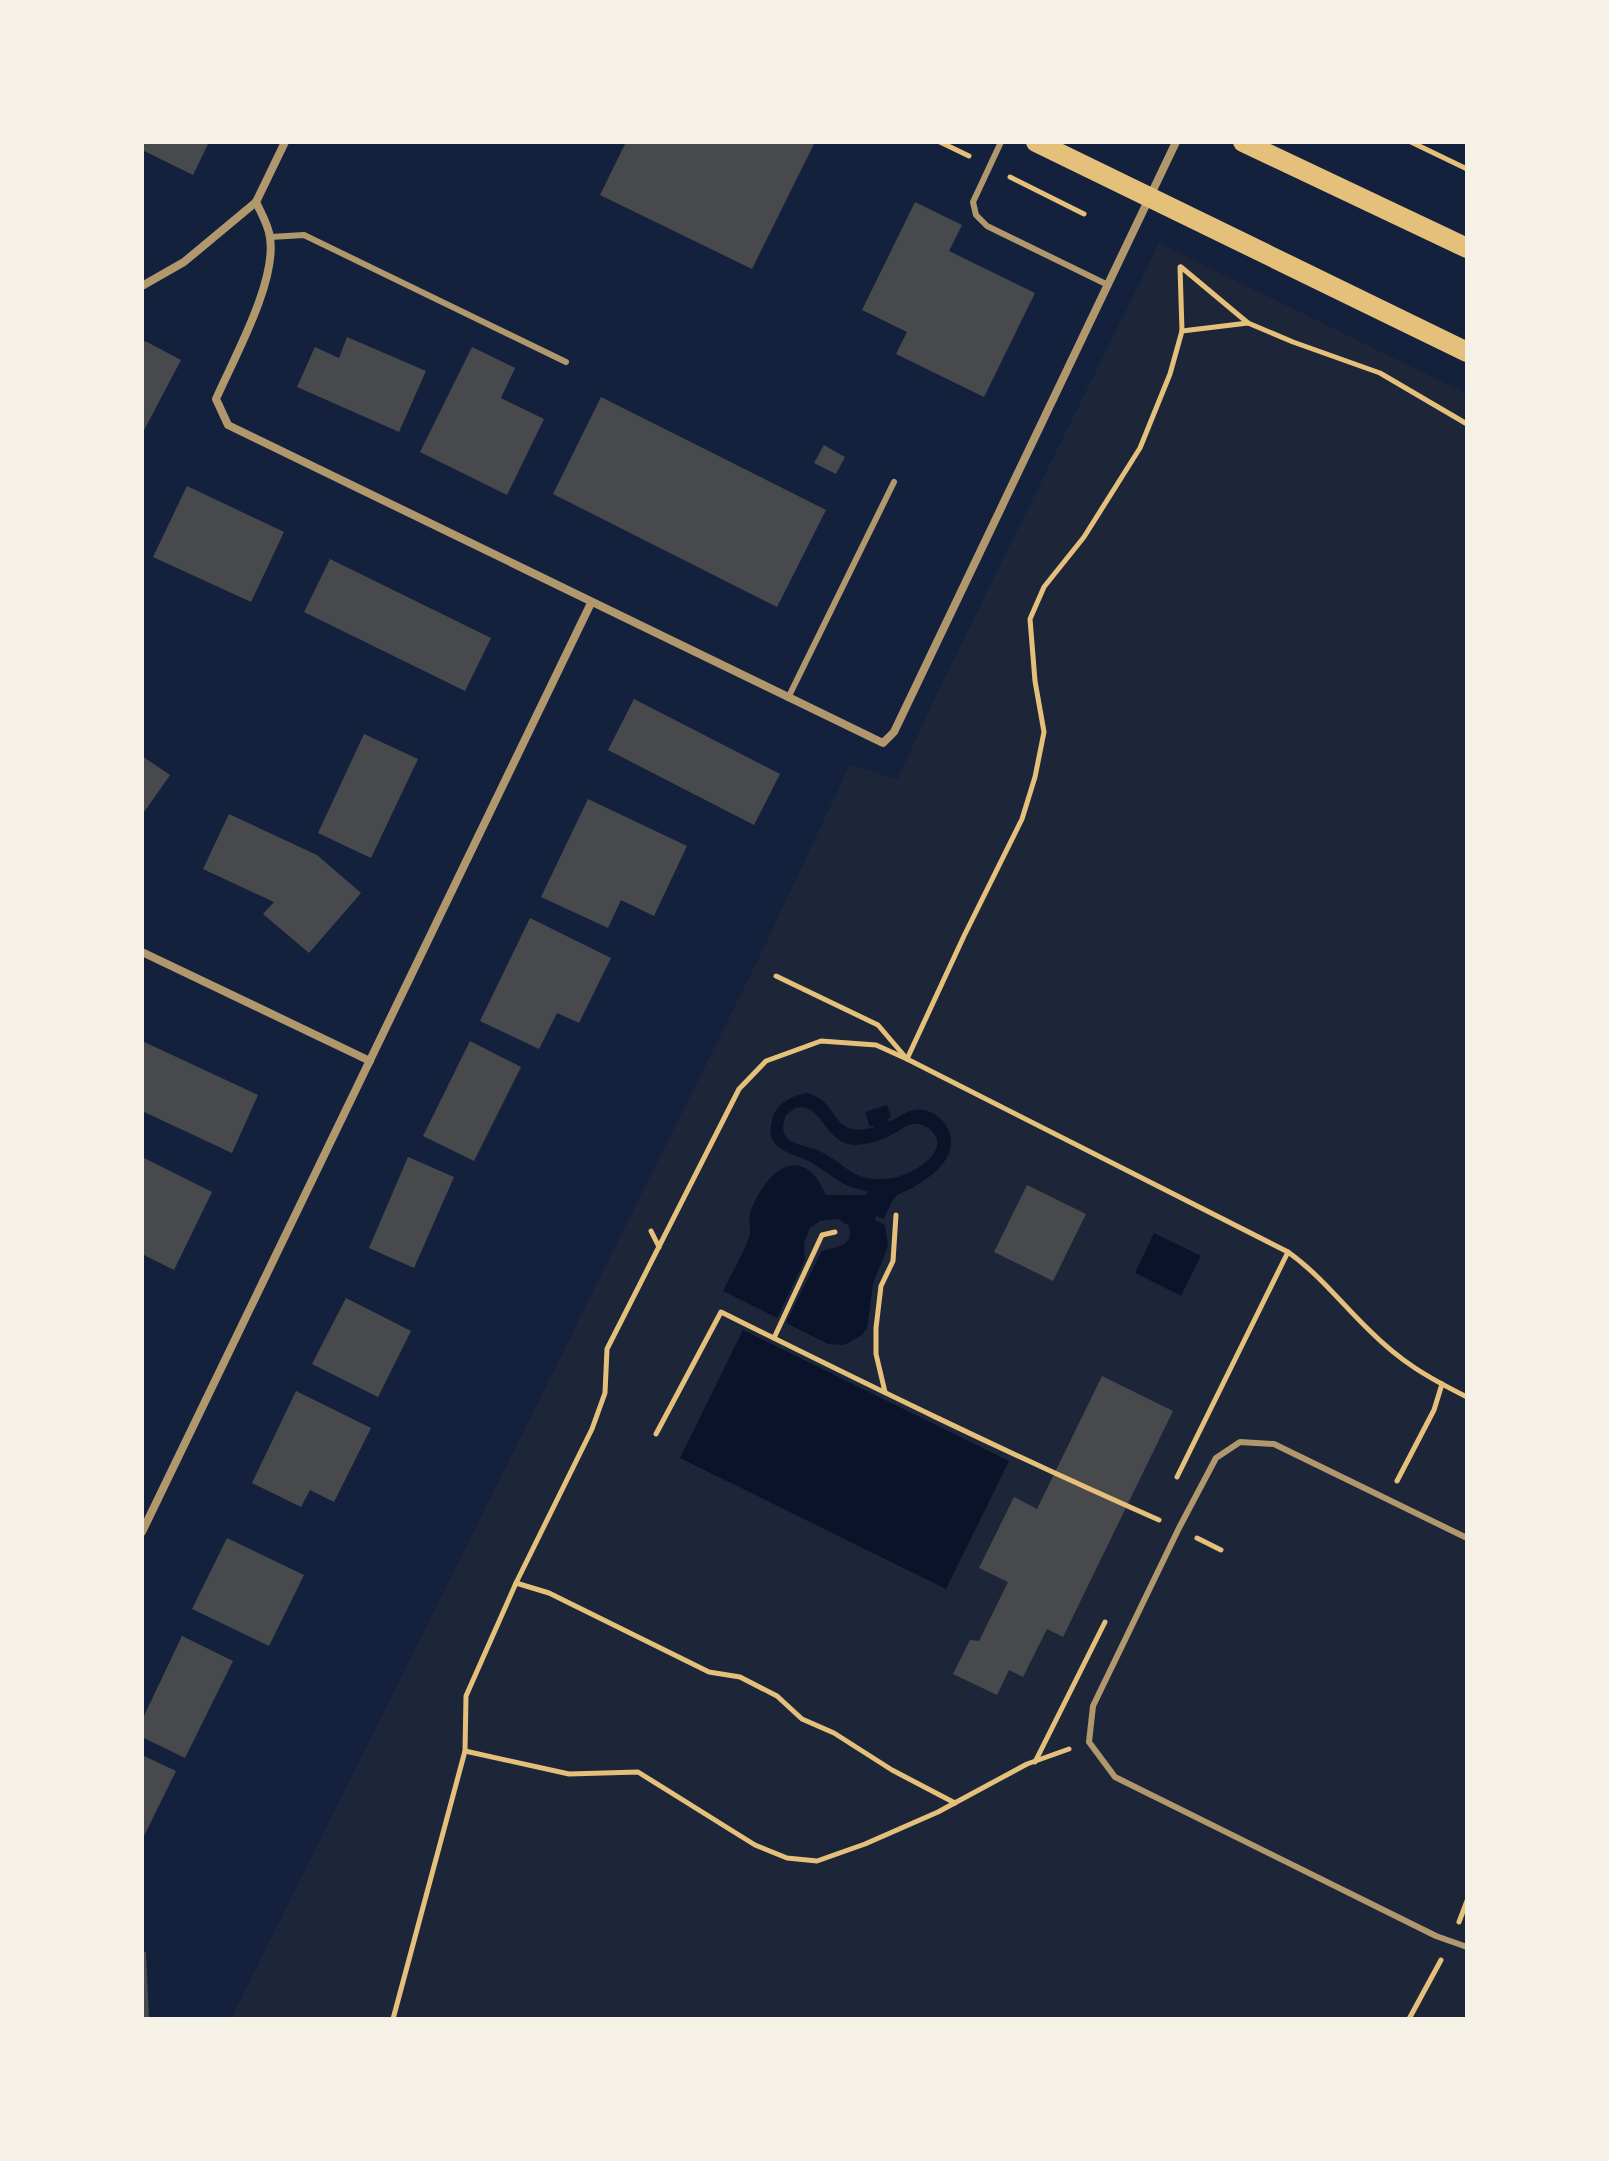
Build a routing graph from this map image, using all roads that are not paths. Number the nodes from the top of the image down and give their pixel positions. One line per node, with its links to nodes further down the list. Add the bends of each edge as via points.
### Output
1 (285, 142): 7 (street)
2 (1001, 142): 10 (lane, via 973,202 976,215 987,226)
3 (1036, 142): 6 (main road)
4 (1176, 142): 6 (street)
5 (1243, 142): 9 (main road)
6 (1149, 196): 10 (street); 12 (main road)
7 (256, 202): 8 (street); 11 (street, via 184,262)
8 (270, 237): 13 (lane, via 304,235); 15 (street, via 269,269 259,301 216,399 228,425)
9 (1467, 248)
10 (1106, 284): 16 (street, via 894,732 883,743)
11 (142, 286)
12 (1467, 352)
13 (566, 362)
14 (894, 482): 16 (lane)
15 (591, 603): 16 (street); 18 (street)
16 (788, 698)
17 (142, 952): 18 (street)
18 (370, 1061): 19 (street)
19 (142, 1532)
20 (1467, 1538): 21 (lane, via 1274,1444 1240,1442 1216,1458 1179,1528 1093,1706 1089,1742 1115,1777 1422,1930)
21 (1467, 1947)

